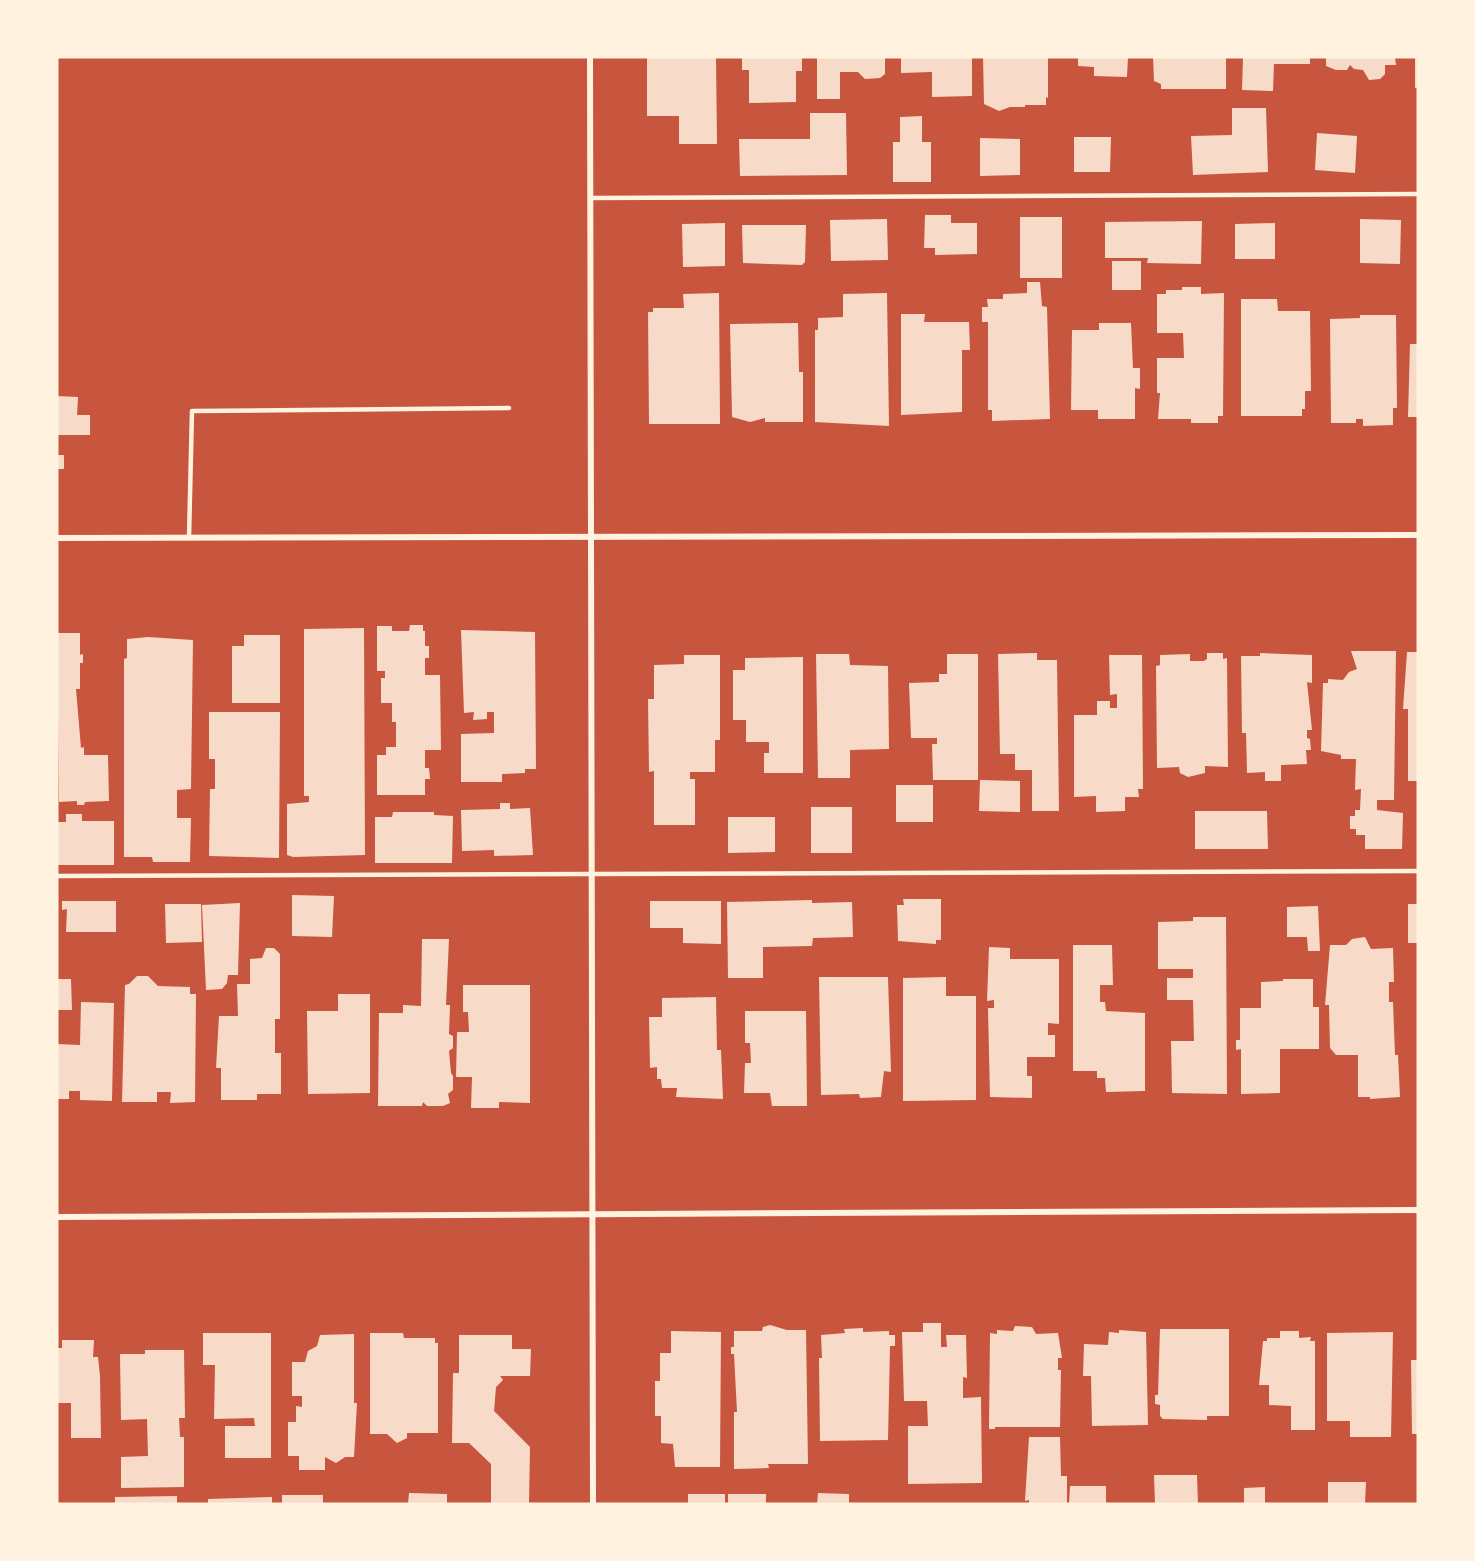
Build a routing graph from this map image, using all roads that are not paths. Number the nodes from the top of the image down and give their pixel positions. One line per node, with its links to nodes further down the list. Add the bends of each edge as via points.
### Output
1 (590, 57): 3 (street)
2 (1418, 194): 3 (lane)
3 (591, 198): 6 (street)
4 (509, 408): 8 (lane, via 192,411)
5 (1418, 535): 6 (street)
6 (591, 537): 8 (street); 10 (street)
7 (57, 538): 8 (street)
8 (189, 538)
9 (1418, 871): 10 (lane)
10 (590, 874): 11 (lane); 13 (street)
11 (57, 876)
12 (1418, 1210): 13 (street)
13 (593, 1214): 14 (street); 15 (street)
14 (57, 1217)
15 (593, 1504)

